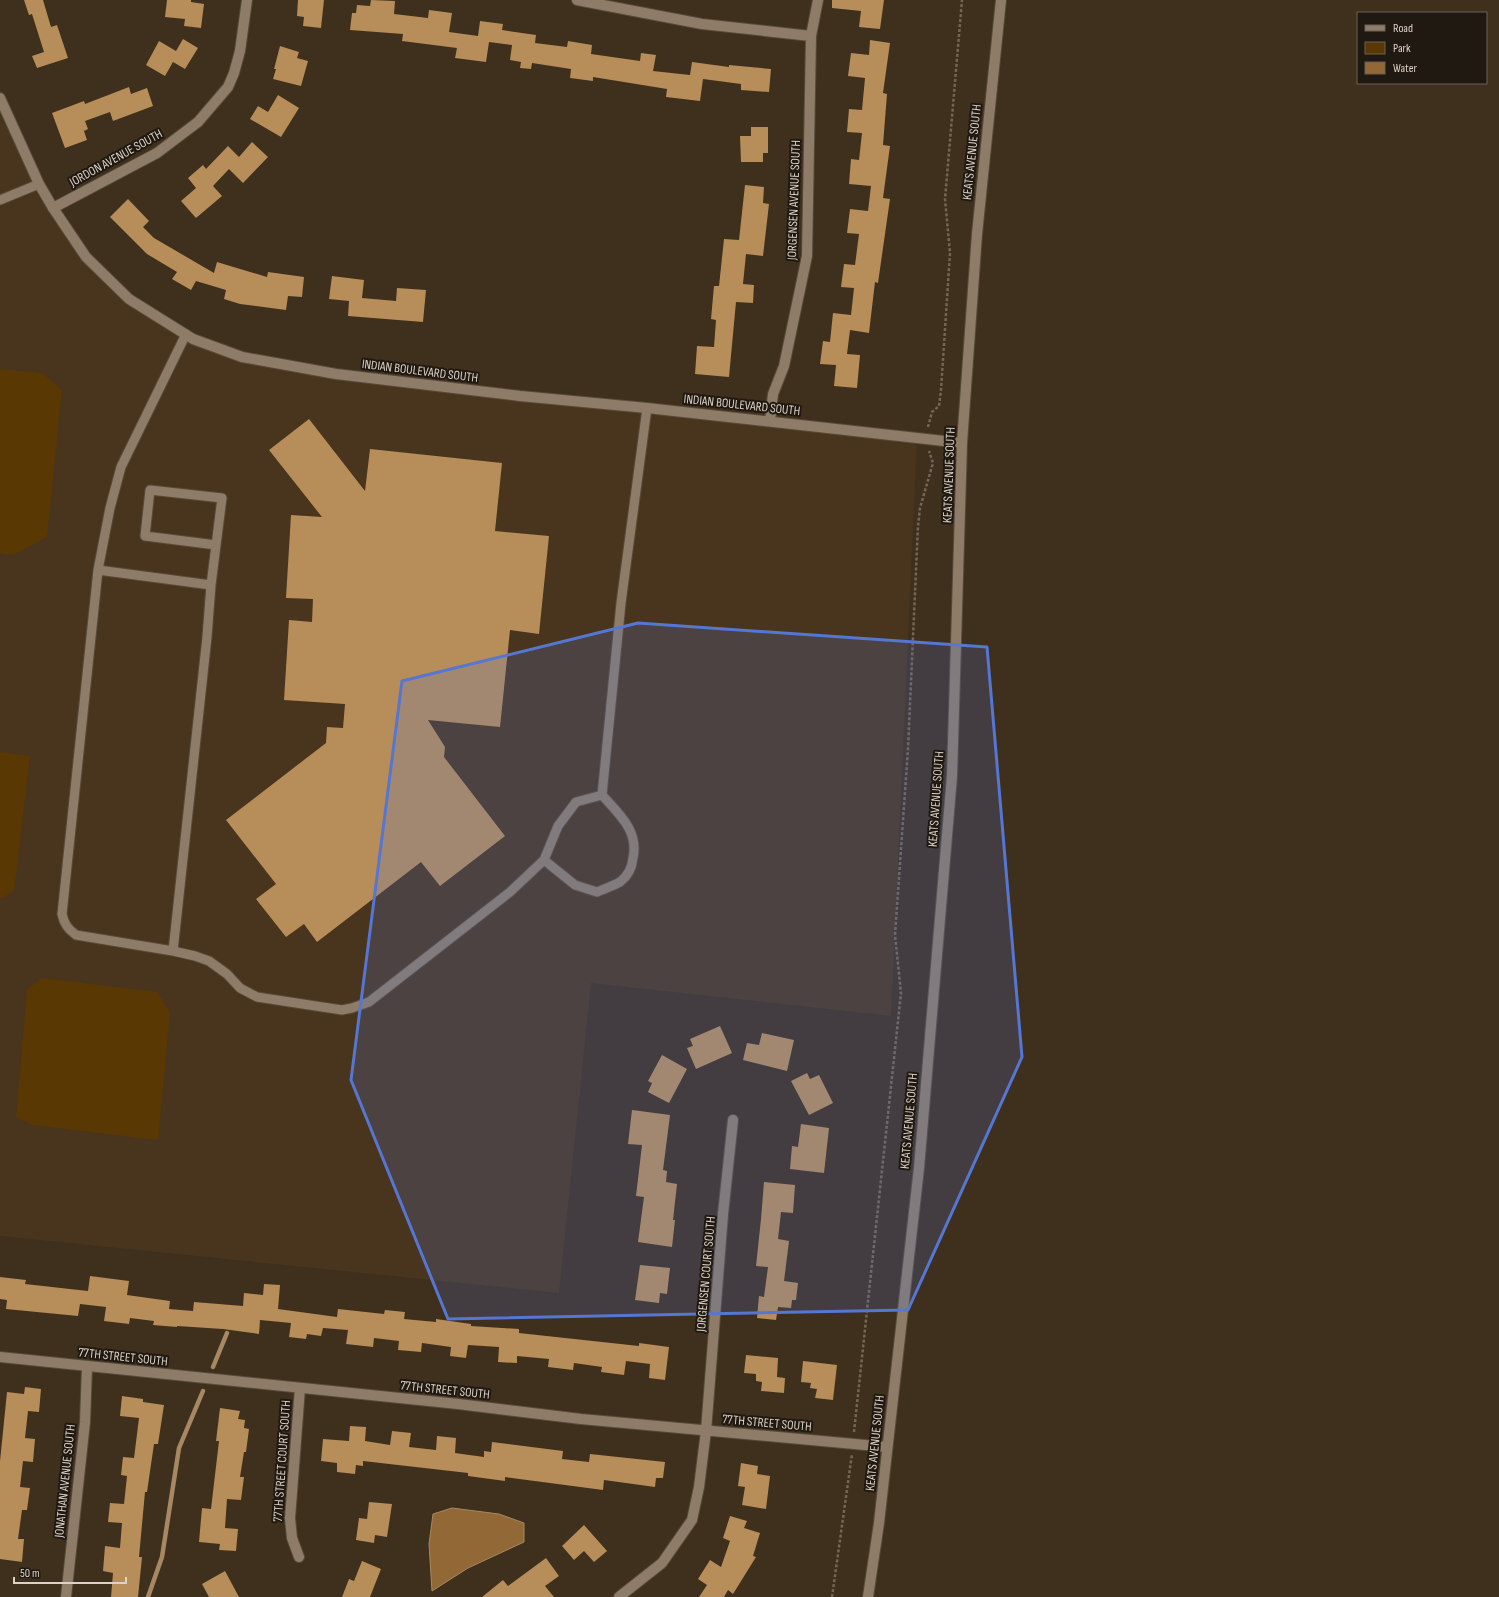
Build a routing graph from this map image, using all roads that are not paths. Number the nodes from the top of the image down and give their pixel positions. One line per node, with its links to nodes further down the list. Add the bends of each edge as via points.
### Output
1 (247, 0): 9 (street, JORDON AVENUE SOUTH, via 240,51 234,73 228,87 198,122 157,153)
2 (577, 0): 5 (street, via 702,24)
3 (818, 0): 5 (street, JORGENSEN AVENUE SOUTH)
4 (1001, 0): 13 (street, KEATS AVENUE SOUTH, via 977,234)
5 (811, 36): 12 (street, JORGENSEN AVENUE SOUTH, via 807,256 784,366 773,394)
6 (0, 98): 7 (street, INDIAN BOULEVARD SOUTH)
7 (39, 184): 8 (lane); 9 (street, INDIAN BOULEVARD SOUTH)
8 (0, 200)
9 (52, 208): 10 (street, INDIAN BOULEVARD SOUTH, via 86,257 129,299)
10 (186, 334): 11 (street, INDIAN BOULEVARD SOUTH, via 242,357 336,374); 15 (lane, via 121,467)
11 (646, 408): 12 (street, INDIAN BOULEVARD SOUTH); 17 (lane, via 621,603)
12 (770, 421): 13 (street, INDIAN BOULEVARD SOUTH)
13 (962, 443): 25 (street, KEATS AVENUE SOUTH, via 952,776 919,1168)
14 (216, 545): 14 (lane, via 222,498 150,490 145,536); 16 (lane)
15 (98, 570): 16 (lane); 19 (lane, via 63,922 68,930 76,935)
16 (211, 585): 19 (lane)
17 (602, 795): 18 (lane, via 576,802 558,826); 18 (lane, via 622,817 632,834 635,849 631,869 620,882 597,892 574,885)
18 (544, 860): 19 (lane, via 504,897 369,1002 352,1008 342,1010 258,997 240,988 227,974 209,961)
19 (173, 951)
20 (733, 1120): 24 (street, JORGENSEN COURT SOUTH)
21 (0, 1357): 22 (street, 77TH STREET SOUTH)
22 (87, 1367): 23 (street, 77TH STREET SOUTH); 27 (street, JONATHAN AVENUE SOUTH, via 85,1422)
23 (300, 1388): 24 (street, 77TH STREET SOUTH); 26 (street, 77TH STREET COURT SOUTH, via 290,1518 292,1538)
24 (706, 1431): 25 (street, 77TH STREET SOUTH); 28 (street, JORGENSEN COURT SOUTH, via 692,1520 662,1563)
25 (887, 1447): 29 (street, KEATS AVENUE SOUTH)
26 (299, 1557)
27 (66, 1597)
28 (619, 1597)
29 (868, 1597)

